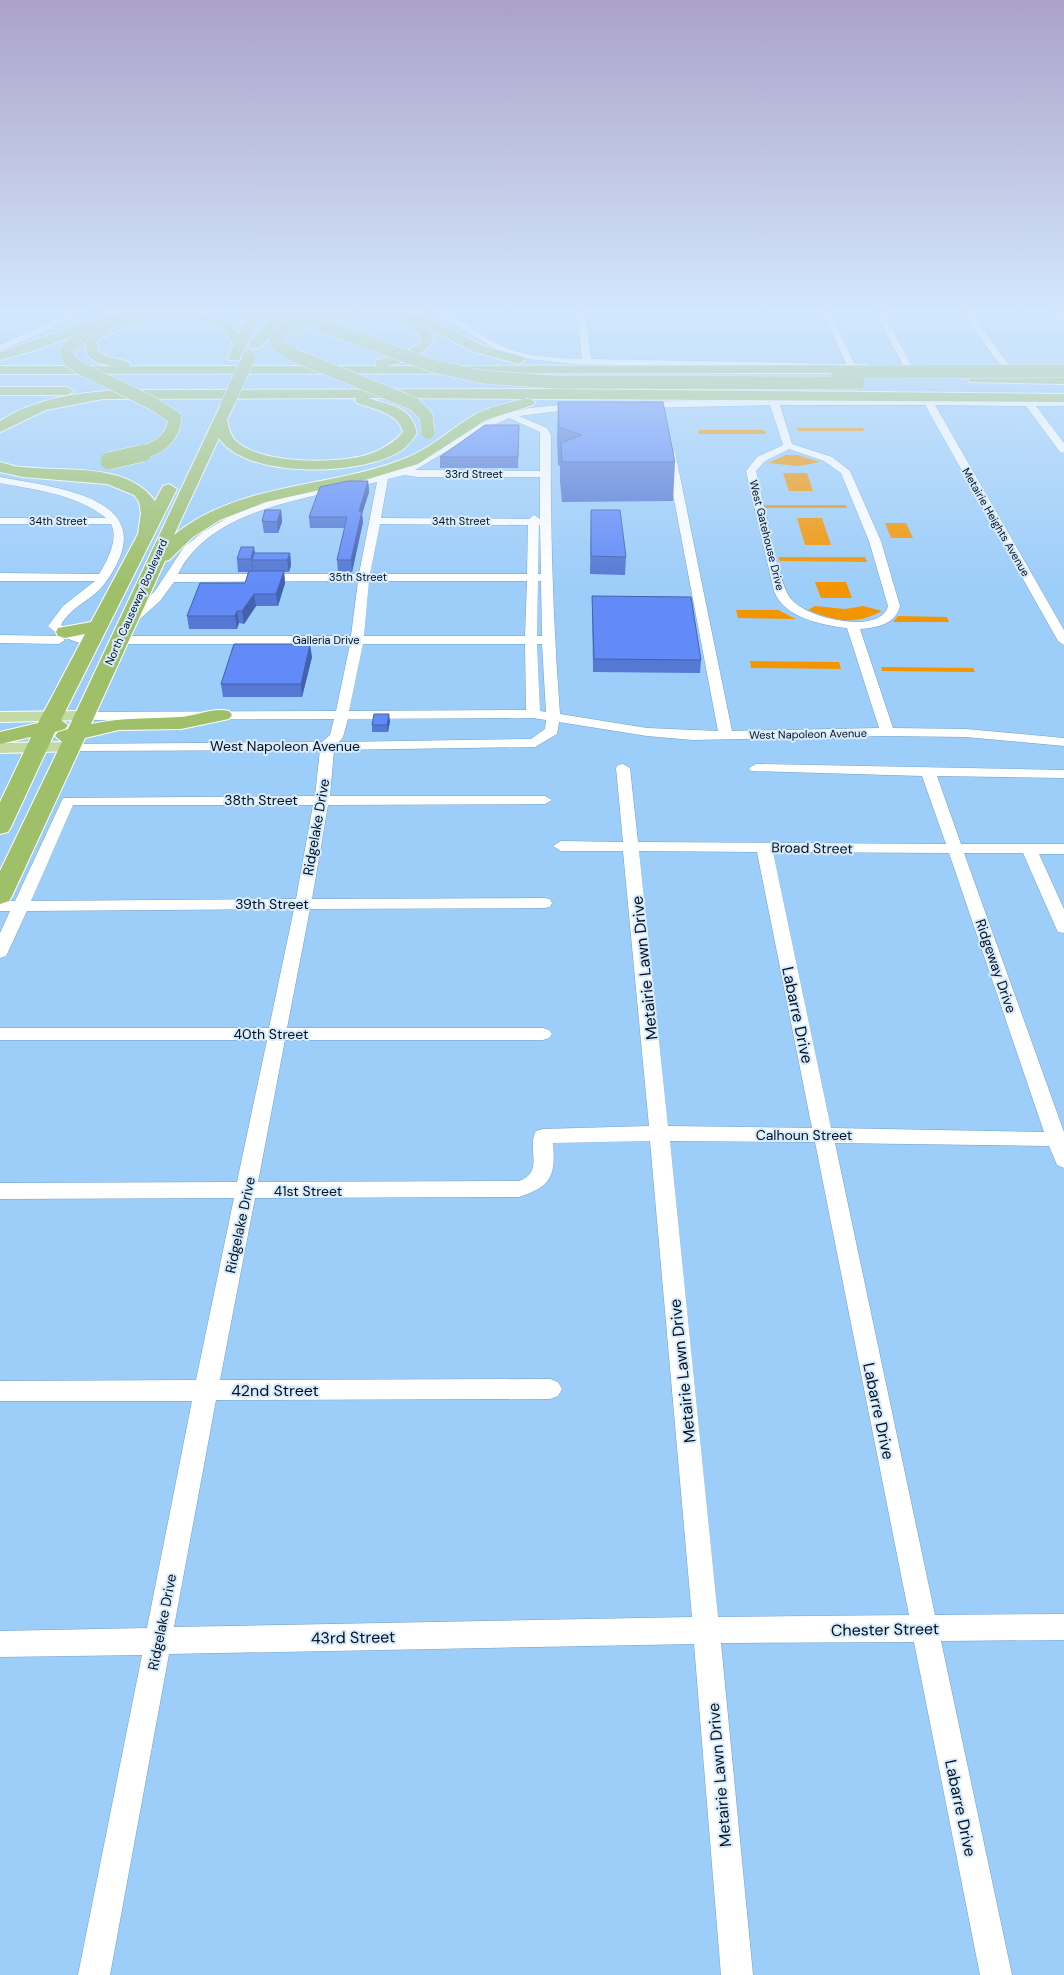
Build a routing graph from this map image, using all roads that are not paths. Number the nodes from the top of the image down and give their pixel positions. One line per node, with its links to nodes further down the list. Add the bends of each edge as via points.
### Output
1 (73, 400): 20 (highway, via 28,411)
2 (146, 400): 24 (highway, bridge, via 176,418 176,426 169,438 156,447 109,461 73,464 38,463 12,457)
3 (213, 400): 14 (highway)
4 (229, 400): 18 (highway, North Causeway Boulevard, bridge)
5 (362, 400): 18 (highway, via 398,413 407,420 410,432 401,445 358,461 316,466 288,465 250,456 232,446)
6 (405, 400): 30 (highway, bridge, via 414,404 426,416 429,427 423,442 394,460)
7 (538, 400): 30 (highway, via 481,417 413,461 360,477)
8 (774, 402): 9 (street); 12 (street); 22 (street)
9 (928, 402): 10 (street); 51 (street, Metairie Heights Avenue)
10 (1029, 403): 11 (street); 23 (street)
11 (1064, 403)
12 (661, 404): 13 (street); 17 (street)
13 (631, 405)
14 (210, 406)
15 (592, 406): 16 (street)
16 (510, 415): 19 (street); 26 (street, via 544,430 546,435)
17 (664, 419)
18 (220, 420): 36 (highway, North Causeway Boulevard, via 160,548)
19 (497, 420): 25 (street, via 432,459); 26 (street, via 535,434)
20 (0, 428)
21 (668, 443): 62 (street)
22 (788, 446): 43 (street, West Gatehouse Drive, via 761,459 751,471 770,559 782,597 800,611); 43 (street, via 828,458 841,466 875,541 894,611 881,620)
23 (1064, 450)
24 (3, 460): 35 (highway, via 21,472 97,476 126,484 148,503)
25 (403, 471): 26 (street, 33rd Street, via 418,474); 28 (street)
26 (539, 474): 34 (street)
27 (176, 475): 35 (highway, North Causeway Boulevard)
28 (383, 477): 33 (street, Ridgelake Drive); 42 (street, via 275,503 239,516 193,545)
29 (0, 480): 32 (street, via 94,503)
30 (259, 499): 36 (highway, via 219,514 184,533)
31 (0, 521): 32 (street, 34th Street)
32 (115, 521): 41 (street, via 120,539)
33 (376, 521): 34 (street, 34th Street); 38 (street, Ridgelake Drive)
34 (540, 522): 39 (street); 40 (street)
35 (144, 537): 46 (highway, North Causeway Boulevard)
36 (155, 566): 44 (highway, North Causeway Boulevard)
37 (0, 577): 41 (street)
38 (364, 577): 39 (street, 35th Street); 42 (street, 35th Street); 48 (street, Ridgelake Drive)
39 (533, 577): 40 (street, 35th Street); 49 (street)
40 (547, 577): 50 (street)
41 (102, 578): 45 (street, via 59,603 47,619 44,629 49,636)
42 (170, 578): 44 (street, via 163,591)
43 (853, 627): 61 (street)
44 (124, 632): 46 (highway, via 103,631); 48 (street, Galleria Drive); 52 (highway, North Causeway Boulevard)
45 (62, 636): 46 (highway); 46 (street, via 72,644); 47 (street)
46 (93, 637): 52 (highway, via 103,651 88,684); 59 (highway, North Causeway Boulevard)
47 (5, 639)
48 (357, 640): 49 (street, Galleria Drive); 56 (street, Ridgelake Drive)
49 (531, 640): 50 (street, Galleria Drive); 53 (street)
50 (548, 640): 57 (street)
51 (1064, 641)
52 (93, 697): 60 (highway, North Causeway Boulevard)
53 (533, 714): 56 (street, West Napoleon Avenue); 57 (street, West Napoleon Avenue)
54 (222, 715): 55 (street, West Napoleon Avenue); 60 (highway, via 181,723 119,724)
55 (244, 715): 56 (street, West Napoleon Avenue); 65 (street, via 290,723 293,732)
56 (342, 716): 66 (street, Ridgelake Drive, via 336,737)
57 (553, 716): 62 (street, West Napoleon Avenue, via 647,732); 66 (street, West Napoleon Avenue, via 552,731 535,742 506,745)
58 (0, 717): 59 (main road, West Napoleon Avenue)
59 (44, 731): 60 (highway); 60 (main road, West Napoleon Avenue); 63 (highway); 67 (main road, West Napoleon Avenue); 72 (highway, North Causeway Boulevard)
60 (77, 732): 65 (street, West Napoleon Avenue); 82 (highway, North Causeway Boulevard)
61 (887, 732): 62 (street, West Napoleon Avenue); 64 (street, West Napoleon Avenue, via 966,733)
62 (726, 736)
63 (0, 738)
64 (1064, 742)
65 (272, 745): 66 (street, West Napoleon Avenue)
66 (327, 745): 73 (street, Ridgelake Drive)
67 (0, 748)
68 (623, 768): 77 (street, Metairie Lawn Drive)
69 (756, 768): 70 (street)
70 (928, 771): 71 (street); 81 (street, Ridgeway Drive)
71 (1064, 774)
72 (6, 800): 75 (highway, North Causeway Boulevard)
73 (321, 800): 74 (street, 38th Street); 84 (street, Ridgelake Drive); 86 (street, 38th Street, via 68,801)
74 (545, 800)
75 (0, 827)
76 (561, 846): 77 (street, Broad Street)
77 (630, 846): 78 (street, Broad Street); 93 (street, Metairie Lawn Drive, via 652,1038)
78 (764, 848): 81 (street, Broad Street); 92 (street, Labarre Drive)
79 (1029, 849): 80 (street, Broad Street); 81 (street, Broad Street); 87 (street)
80 (1064, 849)
81 (955, 850): 95 (street, Ridgeway Drive)
82 (0, 896)
83 (544, 902): 84 (street, 39th Street)
84 (303, 904): 86 (street, 39th Street); 90 (street, Ridgelake Drive)
85 (0, 906): 86 (street, 39th Street)
86 (20, 906): 88 (street)
87 (1064, 928)
88 (0, 952)
89 (0, 1034): 90 (street, 40th Street)
90 (278, 1034): 91 (street, 40th Street); 97 (street, Ridgelake Drive)
91 (543, 1034)
92 (822, 1134): 93 (street, Calhoun Street); 95 (street, Calhoun Street); 103 (street, Labarre Drive)
93 (658, 1135): 94 (street, Calhoun Street); 104 (street, Metairie Lawn Drive)
94 (543, 1136): 97 (street, 41st Street, via 541,1178 534,1185 519,1189)
95 (1060, 1139): 96 (street, Ridgeway Drive)
96 (1064, 1160)
97 (247, 1191): 98 (street, 41st Street); 100 (street, Ridgelake Drive)
98 (0, 1192)
99 (550, 1389): 100 (street, 42nd Street)
100 (206, 1390): 101 (street, 42nd Street); 105 (street, Ridgelake Drive)
101 (0, 1391)
102 (1064, 1627): 103 (street, Chester Street)
103 (924, 1628): 104 (street, Chester Street); 109 (street, Labarre Drive)
104 (706, 1630): 105 (street, 43rd Street); 108 (street, Metairie Lawn Drive)
105 (159, 1641): 106 (street, 43rd Street); 107 (street, Ridgelake Drive)
106 (0, 1644)
107 (94, 1975)
108 (737, 1975)
109 (996, 1975)

